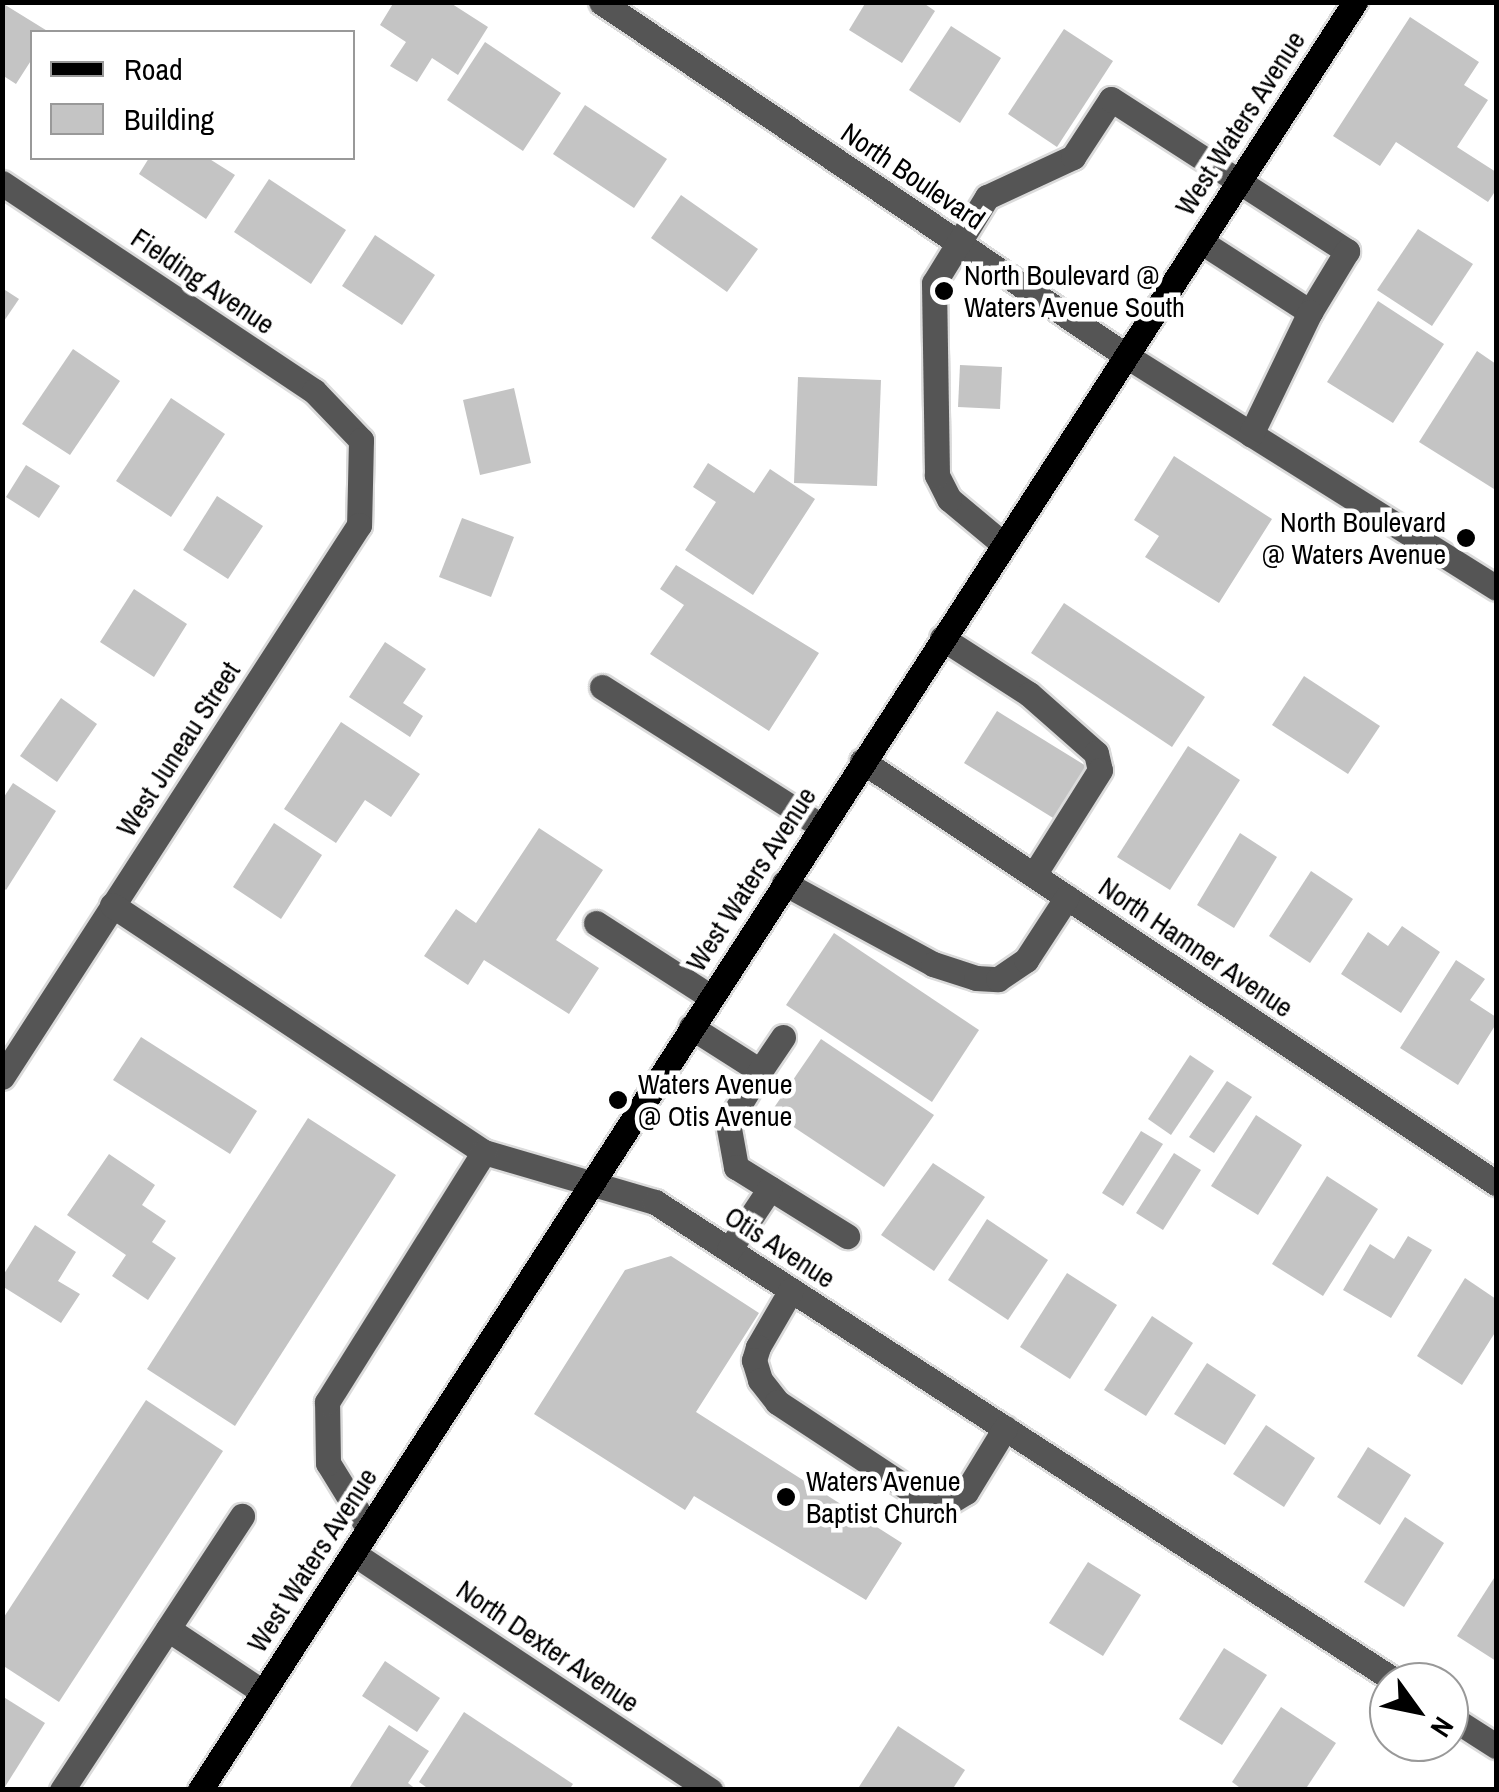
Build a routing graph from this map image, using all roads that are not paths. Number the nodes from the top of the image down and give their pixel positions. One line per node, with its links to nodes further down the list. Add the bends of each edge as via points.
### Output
1 (602, 2): 5 (street, North Boulevard)
2 (1355, 2): 3 (main road, West Waters Avenue)
3 (1238, 181): 5 (street, via 1111,99 1073,158 987,197); 6 (main road, West Waters Avenue); 7 (street, via 1347,251)
4 (2, 183): 10 (street, Fielding Avenue, via 314,391)
5 (957, 241): 8 (street, North Boulevard); 11 (street, via 934,283 937,474 949,499)
6 (1200, 241): 7 (street); 8 (main road, West Waters Avenue)
7 (1310, 312): 9 (street)
8 (1125, 355): 9 (street, North Boulevard); 11 (main road, West Waters Avenue)
9 (1251, 434): 12 (street, North Boulevard)
10 (360, 440): 20 (street, West Juneau Street, via 359,524)
11 (1002, 544): 13 (main road, West Waters Avenue)
12 (1496, 588)
13 (942, 638): 15 (main road, West Waters Avenue); 17 (street, via 1029,694 1096,752 1100,770)
14 (602, 688): 16 (street)
15 (862, 761): 16 (main road, West Waters Avenue); 17 (street, North Hamner Avenue)
16 (821, 826): 18 (main road, West Waters Avenue)
17 (1034, 875): 19 (street, North Hamner Avenue)
18 (784, 883): 19 (street, via 933,964 976,978 998,979 1026,960); 22 (main road, West Waters Avenue)
19 (1067, 897): 29 (street, North Hamner Avenue)
20 (112, 905): 26 (street, West Juneau Street); 27 (street, Otis Avenue)
21 (596, 922): 22 (street)
22 (711, 997): 23 (main road, West Waters Avenue)
23 (692, 1026): 25 (street); 28 (main road, West Waters Avenue)
24 (783, 1037): 25 (street)
25 (760, 1071): 30 (street, via 728,1123 736,1167)
26 (2, 1077)
27 (484, 1152): 28 (street, Otis Avenue); 36 (street, via 327,1402 328,1462)
28 (591, 1183): 32 (street, Otis Avenue, via 655,1202); 36 (main road, West Waters Avenue)
29 (1496, 1183)
30 (770, 1188): 31 (street); 32 (street)
31 (847, 1236)
32 (729, 1250): 33 (street, Otis Avenue)
33 (791, 1290): 34 (street, Otis Avenue); 34 (street, via 758,1347 760,1380 777,1402 927,1501 946,1504 966,1492)
34 (1005, 1428): 39 (street, Otis Avenue)
35 (242, 1516): 38 (street)
36 (368, 1528): 37 (main road, West Waters Avenue)
37 (353, 1552): 40 (main road, West Waters Avenue); 45 (street, North Dexter Avenue)
38 (168, 1629): 40 (street); 43 (street)
39 (1369, 1664)
40 (263, 1692): 44 (main road, West Waters Avenue)
41 (1469, 1729): 42 (street)
42 (1496, 1746)
43 (62, 1790)
44 (200, 1790)
45 (710, 1790)

